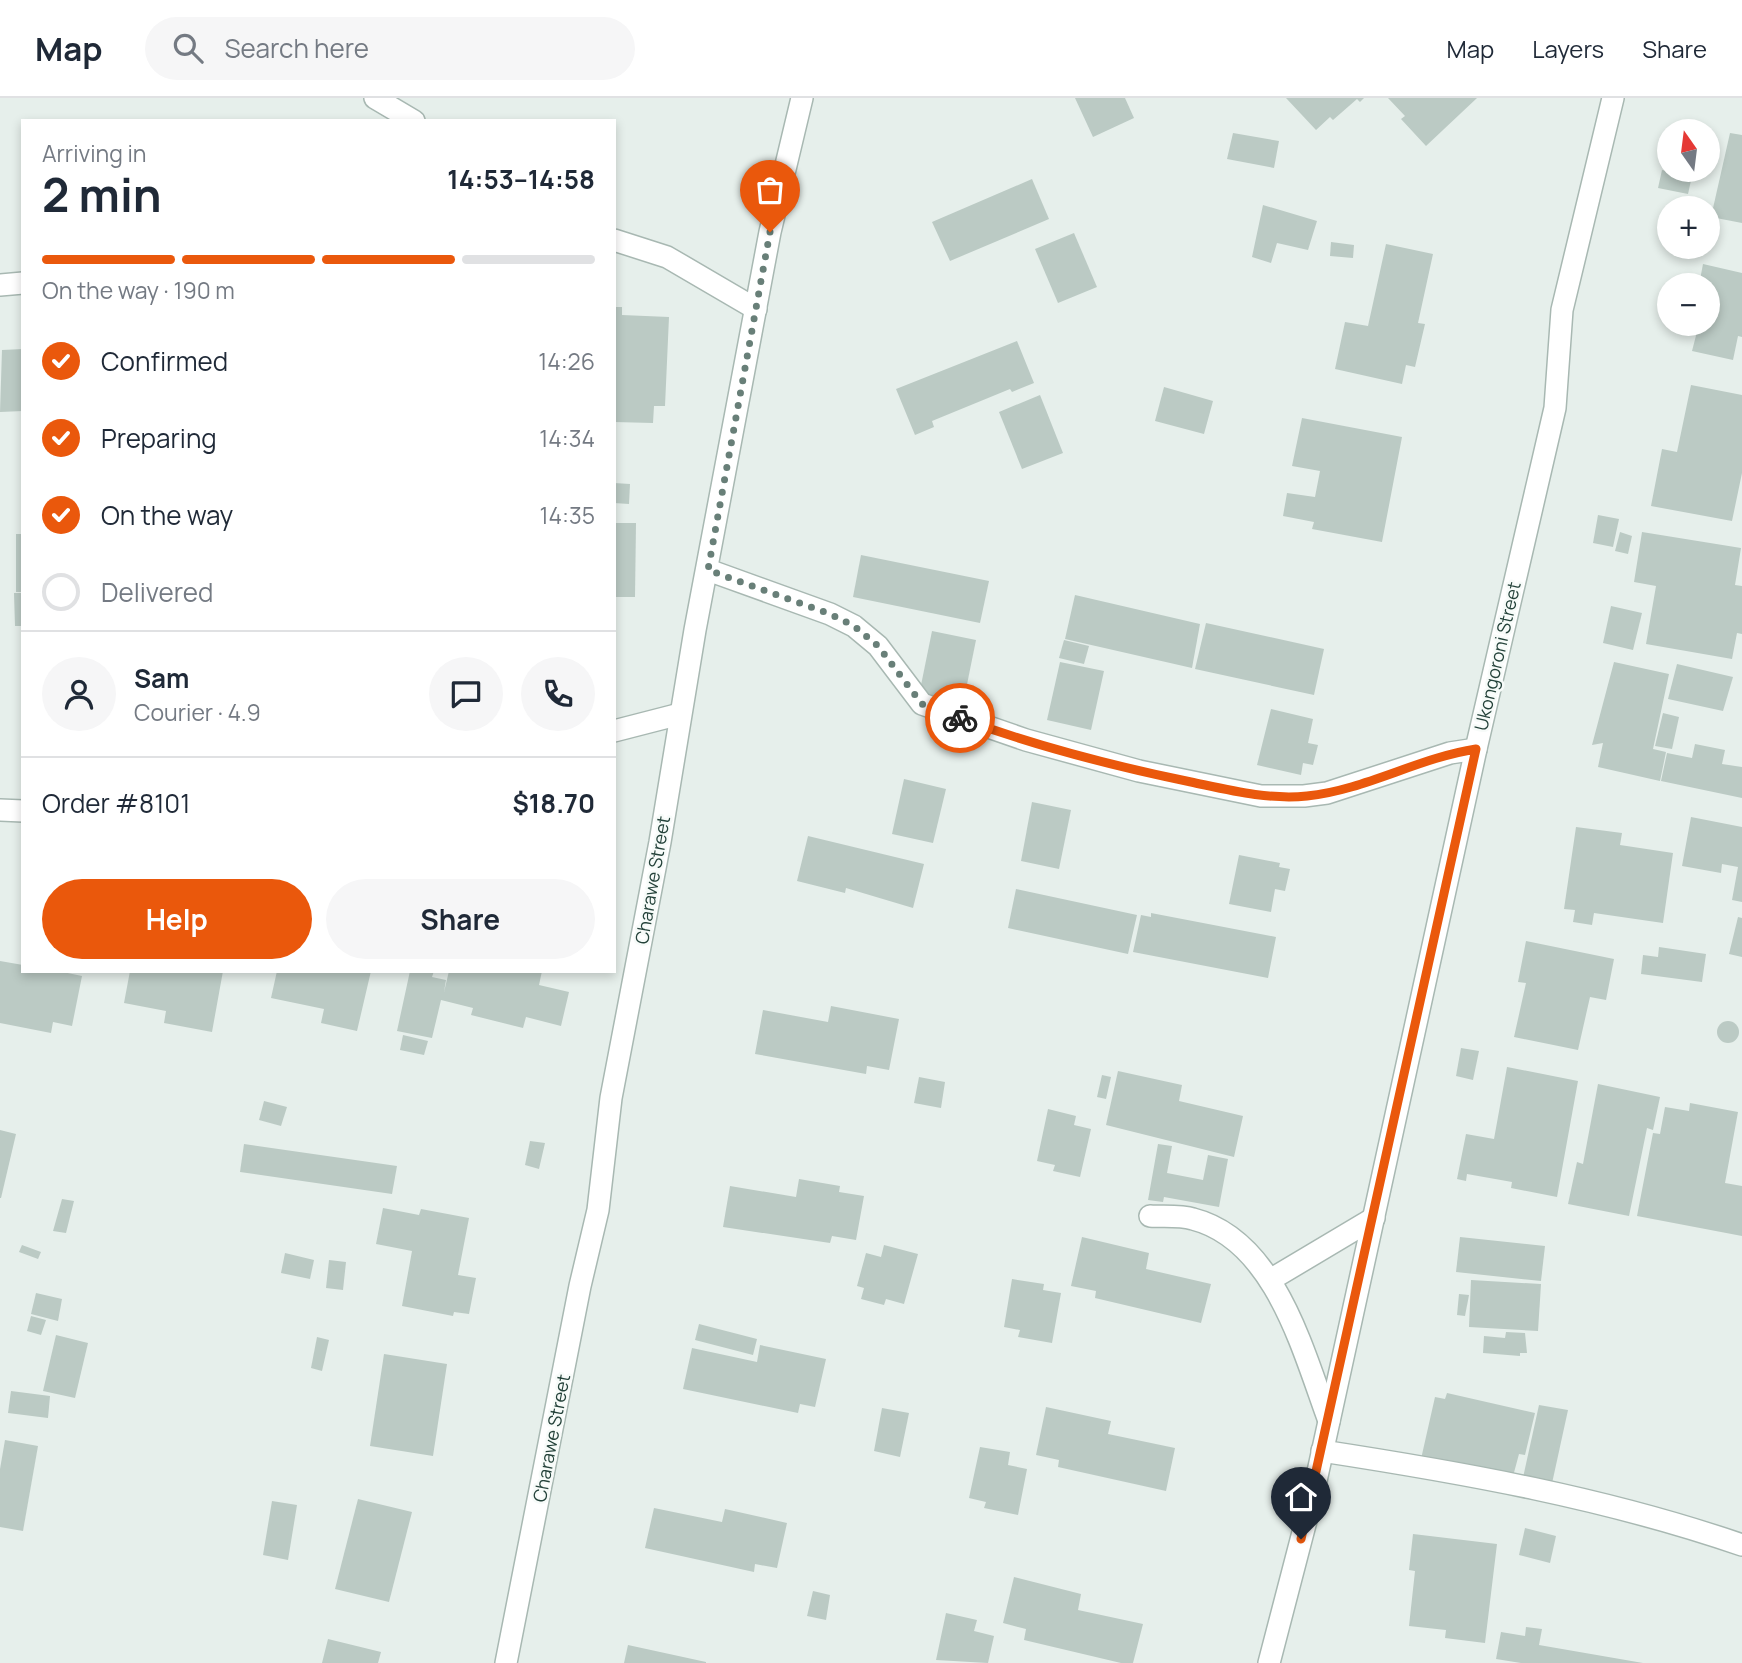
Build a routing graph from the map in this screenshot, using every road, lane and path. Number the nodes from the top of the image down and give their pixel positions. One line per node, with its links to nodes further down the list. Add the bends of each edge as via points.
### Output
1 (375, 98): 4 (street)
2 (802, 98): 8 (street, Charawe Street)
3 (1612, 98): 12 (street, Ukongoroni Street, via 1562,310 1555,408)
4 (411, 119)
5 (616, 241): 8 (street, via 667,257)
6 (21, 283): 7 (street)
7 (0, 285)
8 (756, 309): 9 (street, Charawe Street)
9 (708, 570): 10 (street, Charawe Street); 12 (street, via 854,626 878,646 922,704 1026,740 1139,771 1261,796 1304,796)
10 (680, 714): 11 (street); 21 (street, Charawe Street, via 611,1098 598,1210)
11 (616, 730)
12 (1476, 749): 16 (street, Ukongoroni Street)
13 (0, 810): 14 (street)
14 (21, 811)
15 (1150, 1216): 17 (street, via 1192,1218 1224,1232 1251,1254)
16 (1374, 1218): 17 (street); 18 (street, Ukongoroni Street)
17 (1270, 1280): 18 (street)
18 (1329, 1421): 19 (street, Ukongoroni Street)
19 (1322, 1451): 20 (street, via 1648,1513); 22 (street, Ukongoroni Street)
20 (1742, 1545)
21 (506, 1663)
22 (1269, 1663)

